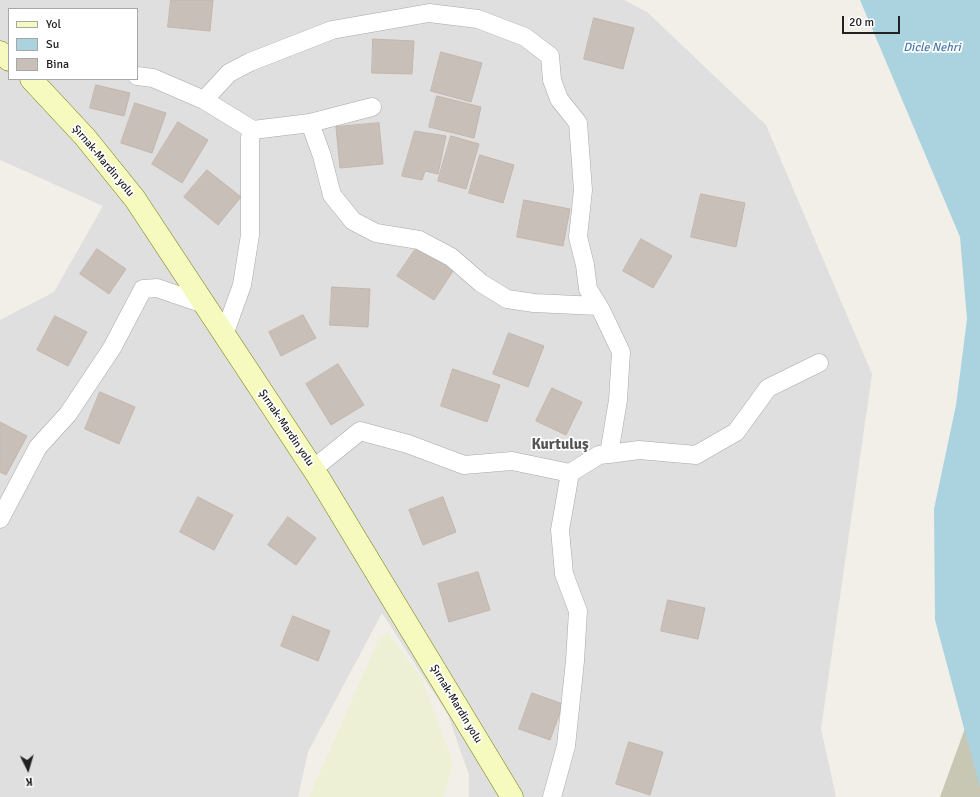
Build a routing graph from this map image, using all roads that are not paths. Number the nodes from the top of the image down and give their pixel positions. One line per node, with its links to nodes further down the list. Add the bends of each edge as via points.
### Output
1 (0, 52): 2 (main road)
2 (8, 59)
3 (138, 76): 5 (street, via 153,78)
4 (32, 80): 9 (main road, Şırnak-Mardin yolu, via 85,137 135,199)
5 (204, 100): 8 (street); 10 (street, via 229,73 250,62 332,30 429,13 478,19 525,37 550,56 552,80 559,99 578,123 583,190 578,237 588,289)
6 (372, 107): 7 (street)
7 (310, 123): 8 (street); 10 (street, via 332,195 353,221 376,233 419,240 451,257 481,283 507,299)
8 (253, 130): 11 (street, via 250,138 250,235 242,285)
9 (204, 304): 11 (main road, Şırnak-Mardin yolu); 16 (street, via 157,288 143,289 112,348 68,414 38,447)
10 (598, 306): 13 (street, via 621,352 618,400)
11 (224, 335): 14 (main road, Şırnak-Mardin yolu)
12 (819, 363): 13 (street, via 768,388 736,432 696,455 639,450)
13 (609, 454): 15 (street, via 599,455)
14 (313, 469): 15 (street, via 360,430 408,444 464,465 512,461); 17 (main road, Şırnak-Mardin yolu)
15 (570, 473): 18 (street, via 560,530 564,574 578,611 566,746)
16 (0, 519)
17 (512, 797)
18 (552, 797)

